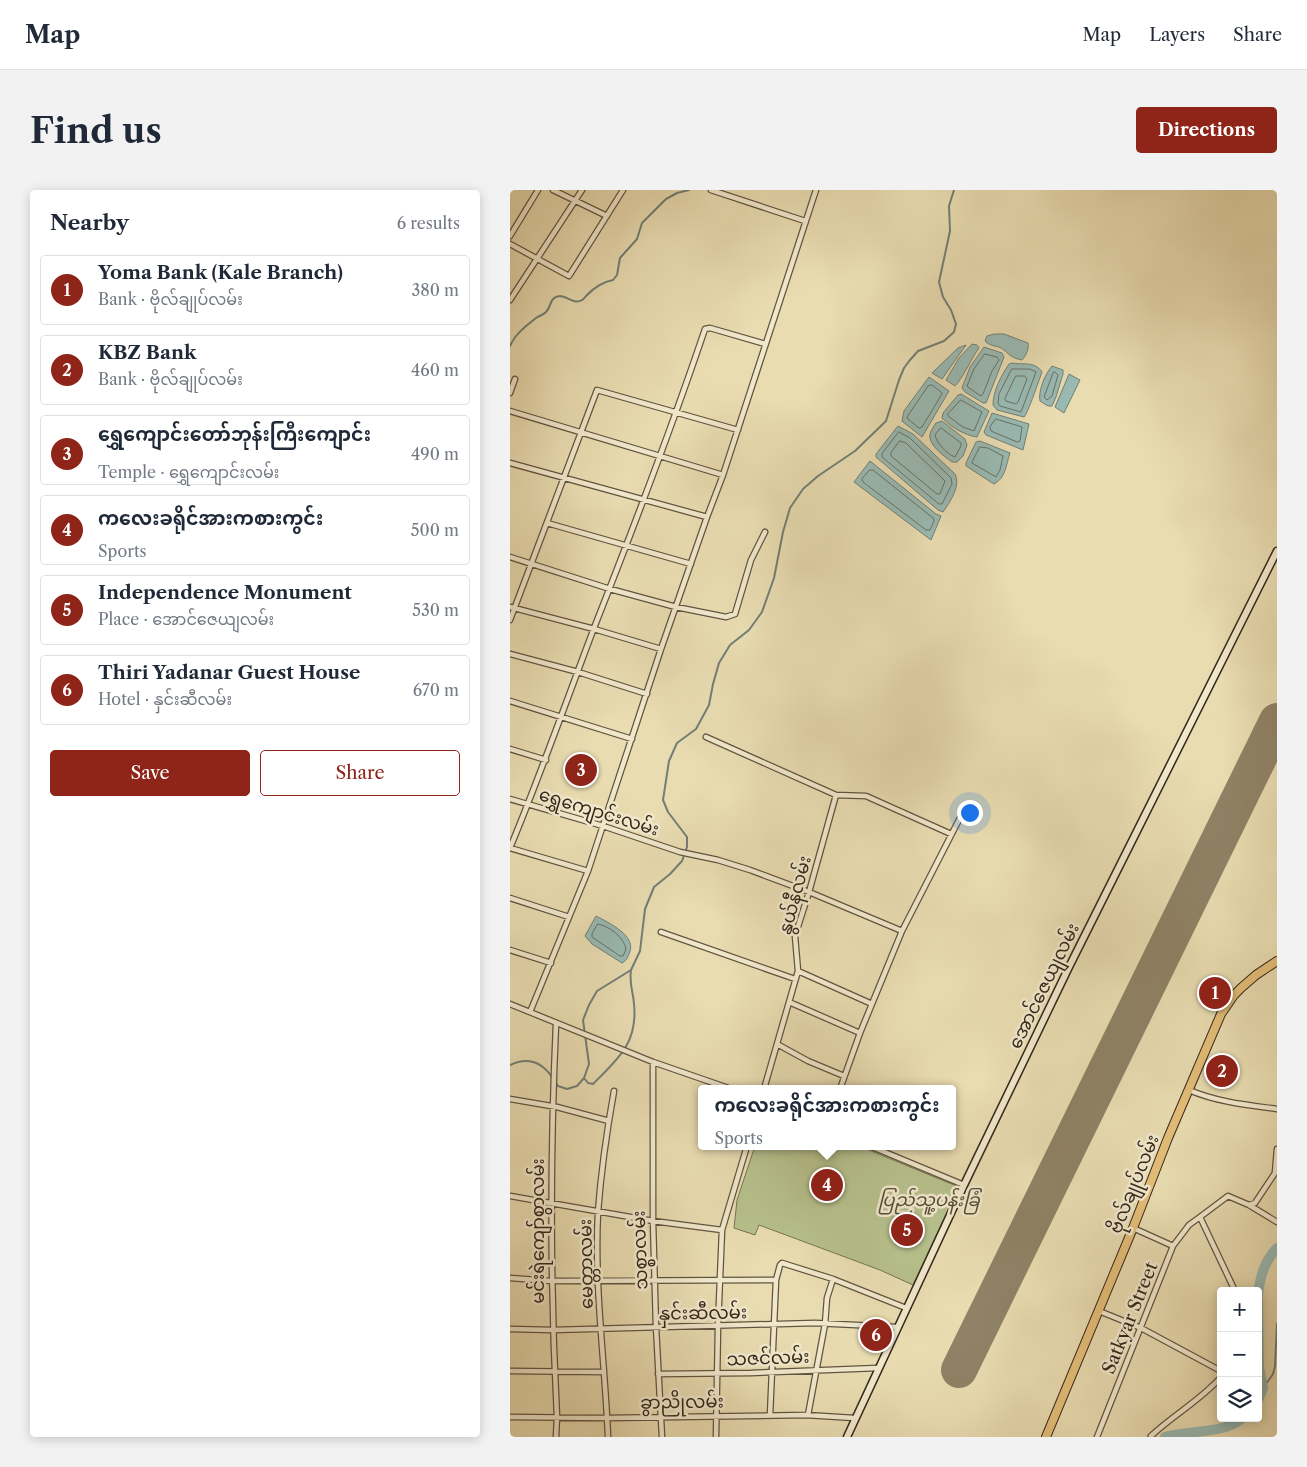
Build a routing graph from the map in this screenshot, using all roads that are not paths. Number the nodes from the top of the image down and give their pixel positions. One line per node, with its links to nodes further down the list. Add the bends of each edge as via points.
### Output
1 (538, 190): 10 (street)
2 (553, 190): 7 (street)
3 (582, 190): 7 (street)
4 (623, 190): 8 (street)
5 (711, 190): 9 (street)
6 (816, 190): 9 (street)
7 (575, 201): 8 (street); 12 (street)
8 (607, 216): 12 (street, via 569,276)
9 (805, 221): 14 (street)
10 (510, 236)
11 (510, 244): 12 (street)
12 (538, 258): 13 (street)
13 (510, 300)
14 (765, 344): 18 (street, via 710,328 704,330); 19 (street)
15 (515, 379): 16 (street)
16 (510, 393)
17 (510, 411): 20 (street)
18 (677, 412): 19 (street); 20 (street, via 597,390); 21 (street)
19 (738, 430): 23 (street)
20 (582, 432): 21 (street); 24 (street)
21 (660, 457): 23 (street); 25 (street)
22 (510, 463): 24 (street)
23 (723, 475): 26 (street)
24 (564, 479): 25 (street); 27 (street)
25 (644, 500): 26 (street); 29 (street)
26 (707, 517): 33 (street)
27 (547, 523): 29 (street); 32 (street)
28 (766, 532): 35 (street, via 751,560 735,614 726,617)
29 (626, 544): 33 (street); 34 (street)
30 (1277, 551): 89 (street, အောင်ဇေယျလမ်း)
31 (510, 557): 32 (street)
32 (532, 564): 34 (street); 36 (street)
33 (691, 564): 35 (street)
34 (610, 589): 35 (street); 38 (street)
35 (676, 607): 39 (street)
36 (512, 608): 37 (street); 38 (street)
37 (510, 620)
38 (594, 629): 39 (street); 41 (street)
39 (661, 649): 42 (street)
40 (510, 654): 41 (street)
41 (578, 672): 42 (street); 44 (street)
42 (647, 694): 46 (street)
43 (510, 701): 44 (street)
44 (562, 716): 46 (street); 48 (street)
45 (706, 737): 49 (street)
46 (632, 739): 53 (street)
47 (510, 749): 48 (street)
48 (546, 760): 51 (street)
49 (836, 795): 54 (street, via 866,796); 57 (street, နွယ်နီလမ်း)
50 (510, 799): 51 (street, ရွှေကျောင်းလမ်း)
51 (528, 804): 53 (street, ရွှေကျောင်းလမ်း); 55 (street)
52 (963, 812): 54 (street)
53 (603, 826): 56 (street); 57 (street, ရွှေကျောင်းလမ်း, via 690,855 750,870)
54 (951, 834): 60 (street)
55 (510, 848): 56 (street)
56 (588, 870): 59 (street)
57 (809, 892): 60 (street, ရွှေကျောင်းလမ်း); 65 (street, နွယ်နီလမ်း, via 795,936)
58 (510, 898): 59 (street)
59 (569, 917): 63 (street)
60 (902, 931): 69 (street)
61 (662, 932): 66 (street)
62 (510, 950): 63 (street)
63 (551, 963): 70 (street)
64 (1276, 964): 79 (highway, ဗိုလ်ချုပ်လမ်း, via 1256,975 1229,1002)
65 (798, 970): 66 (street, နွယ်နီလမ်း); 69 (street)
66 (795, 979): 67 (street, နွယ်နီလမ်း)
67 (789, 1002): 72 (street); 73 (street, နွယ်နီလမ်း)
68 (510, 1004): 70 (street)
69 (872, 1004): 72 (street)
70 (530, 1012): 71 (street)
71 (556, 1024): 74 (street); 82 (street, မင်းရဲကျော်စွာလမ်း)
72 (860, 1033): 75 (street)
73 (776, 1044): 75 (street); 77 (street, နွယ်နီလမ်း)
74 (653, 1062): 76 (street); 95 (street, သစ္စာလမ်း)
75 (844, 1076): 78 (street)
76 (719, 1085)
77 (765, 1085)
78 (841, 1085)
79 (1189, 1090): 83 (street, via 1221,1101); 97 (highway, ဗိုလ်ချုပ်လမ်း)
80 (614, 1091): 84 (street, မေတ္တာလမ်း)
81 (510, 1099): 82 (street)
82 (552, 1106): 84 (street); 91 (street, မင်းရဲကျော်စွာလမ်း)
83 (1277, 1109)
84 (609, 1120): 93 (street, မေတ္တာလမ်း)
85 (1277, 1149): 88 (street)
86 (746, 1150): 98 (street)
87 (880, 1150): 89 (street)
88 (1276, 1172): 92 (street, via 1260,1197)
89 (964, 1185): 108 (street, အောင်ဇေယျလမ်း)
90 (510, 1196): 91 (street)
91 (552, 1204): 93 (street); 103 (street, မင်းရဲကျော်စွာလမ်း)
92 (1249, 1205): 94 (street, Satkyar Street, via 1228,1196); 96 (street)
93 (598, 1212): 95 (street); 104 (street, မေတ္တာလမ်း)
94 (1200, 1217): 99 (street, Satkyar Street, via 1189,1225); 107 (street)
95 (653, 1221): 98 (street); 105 (street, သစ္စာလမ်း)
96 (1277, 1222)
97 (1133, 1228): 99 (street); 109 (highway, ဗိုလ်ချုပ်လမ်း)
98 (722, 1230): 106 (street)
99 (1173, 1246): 116 (street, Satkyar Street)
100 (510, 1278): 103 (street)
101 (833, 1279): 102 (street, via 780,1264); 108 (street); 110 (street)
102 (776, 1280): 106 (street); 111 (street)
103 (551, 1281): 104 (street); 118 (street, မင်းရဲကျော်စွာလမ်း)
104 (598, 1281): 105 (street); 114 (street, မေတ္တာလမ်း)
105 (655, 1281): 106 (street); 113 (street, သစ္စာလမ်း)
106 (720, 1281): 112 (street)
107 (1234, 1287)
108 (906, 1308): 115 (street, အောင်ဇေယျလမ်း)
109 (1099, 1311): 116 (street); 143 (highway, ဗိုလ်ချုပ်လမ်း)
110 (825, 1324): 111 (street, နှင်းဆီလမ်း); 115 (street, နှင်းဆီလမ်း); 121 (street)
111 (773, 1325): 112 (street, နှင်းဆီလမ်း); 125 (street)
112 (718, 1326): 113 (street, နှင်းဆီလမ်း); 126 (street)
113 (656, 1327): 114 (street, နှင်းဆီလမ်း); 127 (street, သစ္စာလမ်း)
114 (601, 1328): 118 (street, နှင်းဆီလမ်း); 124 (street, မေတ္တာလမ်း)
115 (896, 1328): 119 (street, အောင်ဇေယျလမ်း)
116 (1141, 1328): 120 (street); 144 (street, Satkyar Street)
117 (510, 1329): 118 (street, နှင်းဆီလမ်း)
118 (553, 1330): 123 (street, မင်းရဲကျော်စွာလမ်း)
119 (878, 1368): 121 (street, သဇင်လမ်း); 136 (street, အောင်ဇေယျလမ်း)
120 (1217, 1369)
121 (818, 1370): 125 (street, သဇင်လမ်း); 131 (street)
122 (510, 1371): 123 (street)
123 (554, 1372): 124 (street); 134 (street, မင်းရဲကျော်စွာလမ်း)
124 (604, 1372): 135 (street, မေတ္တာလမ်း)
125 (772, 1372): 126 (street, သဇင်လမ်း); 130 (street)
126 (716, 1373): 127 (street, သဇင်လမ်း); 129 (street)
127 (658, 1374): 132 (street, သစ္စာလမ်း)
128 (1217, 1381): 137 (street)
129 (716, 1415): 130 (street, ခွာညိုလမ်း); 132 (street, ခွာညိုလမ်း); 141 (street)
130 (770, 1415): 131 (street, ခွာညိုလမ်း)
131 (808, 1415): 136 (street, ခွာညိုလမ်း)
132 (661, 1416): 135 (street, ခွာညိုလမ်း); 140 (street, သစ္စာလမ်း)
133 (510, 1417): 134 (street, ခွာညိုလမ်း)
134 (557, 1417): 135 (street, ခွာညိုလမ်း); 138 (street, မင်းရဲကျော်စွာလမ်း)
135 (607, 1418): 139 (street, မေတ္တာလမ်း)
136 (854, 1418): 142 (street, အောင်ဇေယျလမ်း)
137 (1151, 1436)
138 (556, 1437)
139 (608, 1437)
140 (662, 1437)
141 (716, 1437)
142 (847, 1437)
143 (1046, 1437)
144 (1097, 1437)

